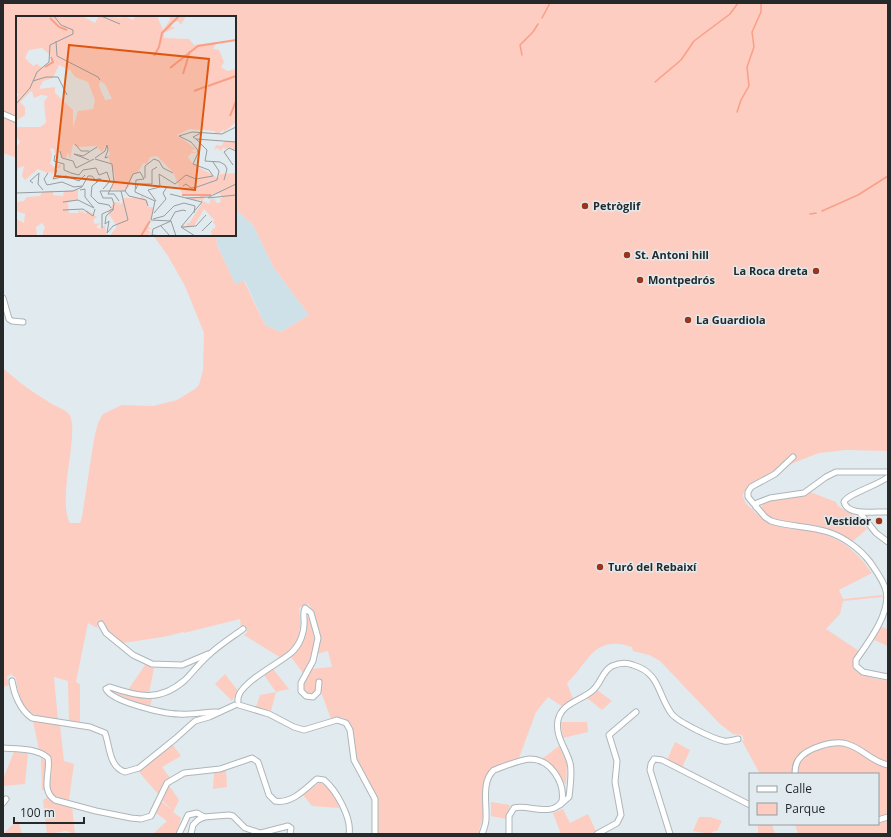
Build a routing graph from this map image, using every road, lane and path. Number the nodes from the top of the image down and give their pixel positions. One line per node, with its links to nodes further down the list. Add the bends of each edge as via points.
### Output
1 (3, 114): 2 (street)
2 (16, 120)
3 (3, 298): 4 (street, via 9,319)
4 (23, 322)
5 (793, 457): 8 (street, via 776,474 749,489 748,497)
6 (888, 472): 8 (street, via 836,472 804,493 766,499)
7 (888, 477): 10 (street, via 883,482 845,499 845,505)
8 (756, 507): 15 (street, via 771,521 836,535 867,558 881,578 886,598 878,626 856,660 856,666 863,672)
9 (888, 512): 10 (street)
10 (861, 514): 11 (street, via 876,533)
11 (888, 542)
12 (101, 624): 14 (street, via 106,632 133,655 152,664 182,665)
13 (243, 629): 14 (street)
14 (210, 653): 19 (street, via 185,680 158,695 137,696 108,687 106,689 128,702 171,713)
15 (888, 677)
16 (12, 681): 19 (street, via 16,697 24,711 32,718 90,727 105,733 113,762 118,769 125,772 138,768 195,721)
17 (319, 682): 18 (street, via 318,692 313,697 306,696 300,690 318,642 316,626 309,610 305,608 304,627 298,646 238,694)
18 (237, 704): 19 (street); 33 (street, via 269,714 304,730 338,720 346,723 350,730 354,760 375,799)
19 (218, 712)
20 (636, 712): 36 (street, via 609,735 617,762 615,782 620,815 617,823)
21 (738, 739): 26 (street, via 729,742 716,739 676,718 667,707 658,684 648,672 630,664 613,665 608,668 592,692 565,708 559,718 560,742 570,763 569,797)
22 (3, 748): 32 (street, via 27,750 48,758 48,788 55,800 142,819 151,816 167,783 184,773 220,769 252,758 258,762 269,795 275,801 291,799 317,779 324,780 340,799 349,823)
23 (888, 765): 24 (street, via 845,743 830,744 804,754 797,763)
24 (795, 773)
25 (749, 804): 37 (street, via 662,760 654,759 650,770)
26 (560, 805): 34 (street, via 563,793 559,780 555,772 545,764 530,760 498,769 491,773 487,782 486,821); 35 (street, via 550,809 514,808 509,816)
27 (204, 817): 28 (street, via 231,815 245,828); 29 (street, via 197,813 188,815); 30 (street, via 193,825)
28 (262, 833): 31 (street, via 288,826 292,828)
29 (179, 834)
30 (191, 834)
31 (290, 834)
32 (349, 834)
33 (375, 834)
34 (482, 834)
35 (510, 834)
36 (597, 834)
37 (670, 834)

